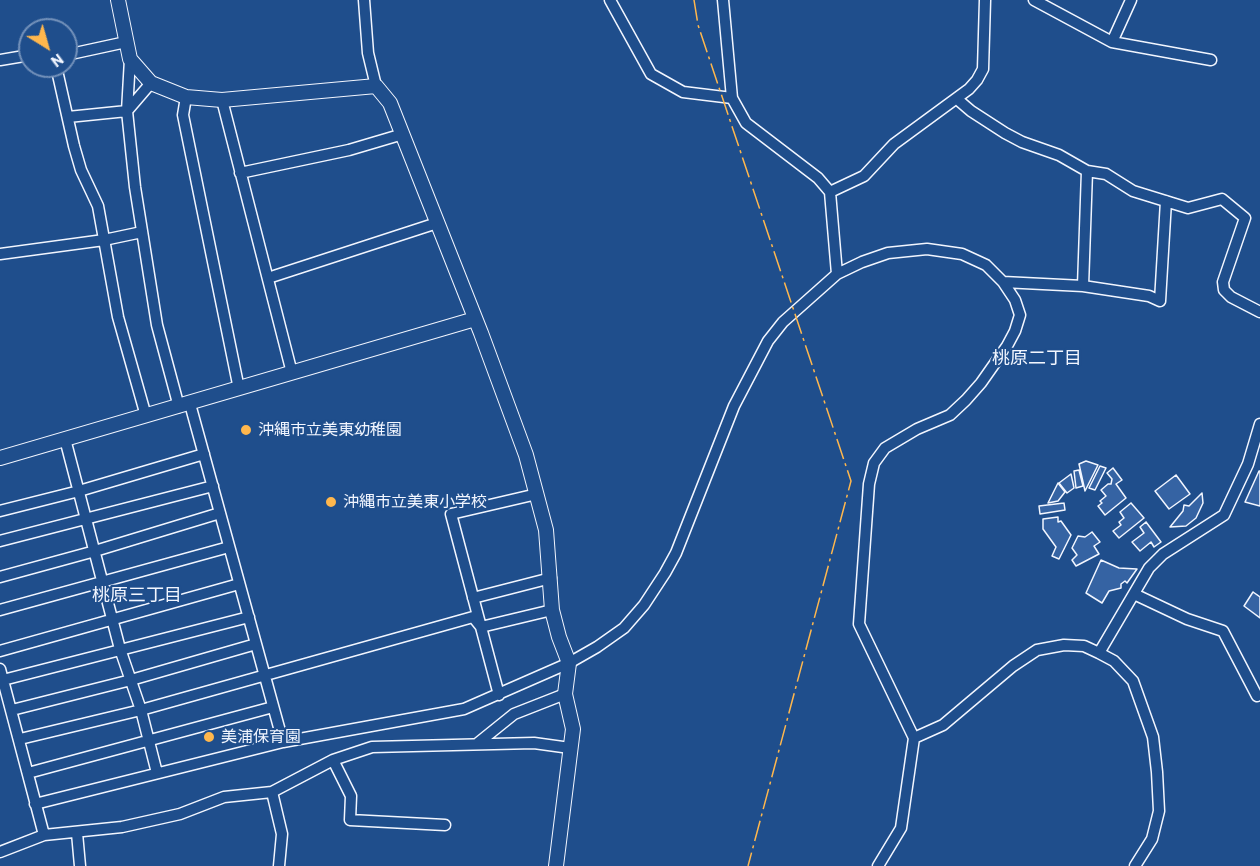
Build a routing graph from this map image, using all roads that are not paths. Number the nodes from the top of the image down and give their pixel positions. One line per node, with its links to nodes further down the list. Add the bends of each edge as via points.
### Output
1 (118, 0): 8 (street)
2 (364, 0): 17 (street, via 368,53)
3 (610, 0): 19 (street, via 651,74 683,92)
4 (723, 0): 19 (street)
5 (986, 0): 20 (street, via 983,69)
6 (1034, 0): 9 (street)
7 (1131, 0): 9 (street)
8 (126, 42): 10 (street); 12 (street)
9 (1112, 42): 14 (street)
10 (78, 52)
11 (18, 57): 13 (street)
12 (130, 59): 16 (street); 22 (street)
13 (0, 60)
14 (1211, 60)
15 (59, 78): 23 (street)
16 (151, 83): 18 (street); 22 (street)
17 (376, 86): 21 (street); 24 (street, via 390,103)
18 (186, 97): 21 (street); 40 (street, via 183,115)
19 (732, 98): 27 (street, via 746,123 818,178)
20 (957, 99): 25 (street, via 1005,133); 27 (street, via 894,144 864,176)
21 (222, 100): 26 (street)
22 (127, 111): 23 (street); 30 (street)
23 (68, 117): 31 (street, via 81,170 98,206)
24 (403, 134): 26 (street); 29 (street)
25 (1087, 171): 28 (street, via 1106,174 1133,191); 36 (street)
26 (240, 173): 34 (street)
27 (830, 192): 33 (street)
28 (1166, 201): 36 (street, via 1160,301); 37 (street, via 1188,208 1222,199 1245,218 1223,282 1224,290)
29 (437, 223): 34 (street); 38 (street)
30 (142, 232): 31 (street); 41 (street, via 157,325)
31 (104, 240): 32 (street); 42 (street, via 118,317)
32 (0, 254)
33 (837, 274): 35 (street, via 888,253 927,249 962,254 986,266); 71 (street, via 783,322 768,341 734,406 676,552 656,590 624,628)
34 (268, 278): 39 (street)
35 (1003, 282): 36 (street); 81 (street, via 1020,315 1006,346 981,383 950,415 885,448 874,463 869,484 859,624)
36 (1083, 286)
37 (1260, 312)
38 (475, 319): 39 (street); 49 (street)
39 (292, 373): 40 (street)
40 (239, 389): 41 (street)
41 (184, 405): 42 (street); 45 (street)
42 (146, 416): 44 (street)
43 (1260, 424): 60 (street, via 1248,464 1224,515 1163,554 1149,568)
44 (65, 439): 46 (street); 48 (street)
45 (204, 454): 47 (street); 48 (street)
46 (0, 459)
47 (213, 486): 51 (street); 52 (street)
48 (79, 491): 50 (street); 52 (street)
49 (537, 494): 57 (street); 61 (street, via 451,514)
50 (0, 511)
51 (220, 513): 54 (street); 55 (street)
52 (86, 520): 53 (street); 55 (street)
53 (0, 541)
54 (229, 547): 58 (street); 59 (street)
55 (96, 551): 56 (street); 58 (street)
56 (0, 577)
57 (551, 578): 61 (street); 63 (street)
58 (103, 582): 62 (street); 65 (street)
59 (239, 584): 64 (street); 65 (street)
60 (1134, 594): 70 (street); 77 (street, via 1223,631)
61 (473, 598): 66 (street)
62 (0, 610)
63 (552, 610): 66 (street); 71 (street)
64 (249, 616): 67 (street); 68 (street)
65 (112, 618): 68 (street); 69 (street)
66 (481, 627): 73 (street, via 473,618); 76 (street)
67 (256, 644): 73 (street); 74 (street)
68 (120, 649): 72 (street); 74 (street)
69 (0, 651)
70 (1099, 652): 81 (street, via 1074,645 1037,650 943,725); 100 (street, via 1133,681 1153,736 1159,811 1152,839)
71 (569, 663): 75 (street); 76 (street)
72 (2, 675): 79 (street)
73 (265, 675): 78 (street); 80 (street)
74 (131, 680): 79 (street); 80 (street)
75 (565, 694): 85 (street, via 514,714); 86 (street, via 573,729)
76 (499, 695): 84 (street, via 464,709)
77 (1257, 696)
78 (273, 707): 83 (street); 84 (street)
79 (12, 710): 82 (street)
80 (141, 710): 82 (street); 83 (street)
81 (914, 738): 99 (street, via 901,828)
82 (20, 739): 88 (street)
83 (149, 740): 88 (street); 89 (street)
84 (283, 742): 89 (street)
85 (478, 743): 86 (street, via 534,743); 87 (street, via 372,747)
86 (570, 748): 98 (street)
87 (333, 760): 90 (street); 92 (street, via 351,796 350,820)
88 (28, 773): 91 (street)
89 (157, 773): 91 (street)
90 (272, 792): 93 (street, via 224,796 180,814); 97 (street, via 282,834)
91 (35, 804): 94 (street)
92 (445, 825)
93 (78, 833): 94 (street); 96 (street)
94 (44, 835): 95 (street)
95 (0, 852)
96 (80, 866)
97 (279, 866)
98 (556, 866)
99 (878, 866)
100 (1135, 866)

